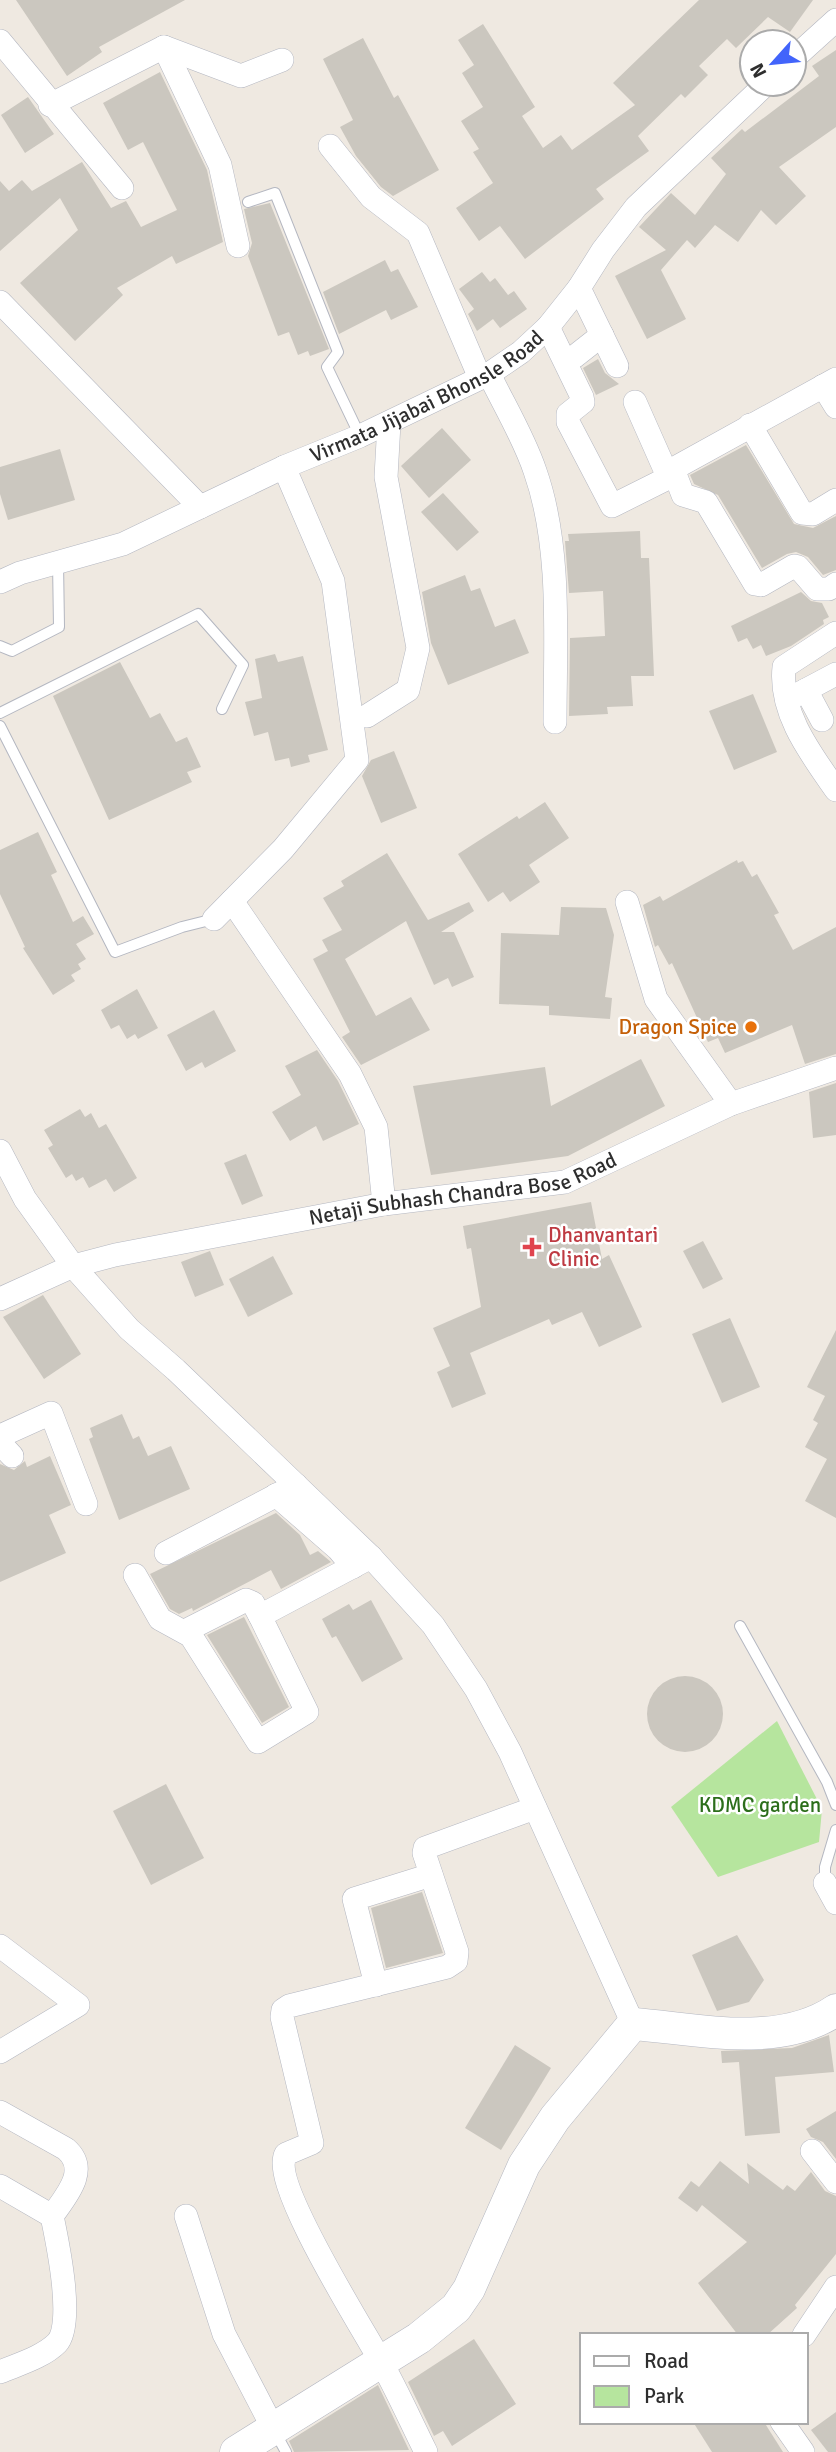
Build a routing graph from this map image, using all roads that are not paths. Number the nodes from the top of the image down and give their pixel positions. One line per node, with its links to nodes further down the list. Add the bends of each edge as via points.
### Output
1 (836, 21): 3 (street)
2 (0, 41): 7 (street)
3 (808, 46)
4 (164, 47): 5 (street, via 241,76); 7 (street); 11 (street, via 220,165)
5 (282, 60)
6 (751, 98): 12 (street, Virmata Jijabai Bhonsle Road, via 635,207)
7 (50, 105): 9 (street)
8 (330, 146): 18 (street, via 371,197 418,233)
9 (122, 188)
10 (248, 202): 24 (lane, via 275,193 338,352 327,367)
11 (239, 246)
12 (579, 288): 14 (street, Virmata Jijabai Bhonsle Road); 15 (street)
13 (0, 302): 27 (street)
14 (548, 327): 18 (street, Virmata Jijabai Bhonsle Road); 20 (street, via 582,397 568,422 612,506 666,479)
15 (602, 335): 16 (street); 17 (street)
16 (574, 357)
17 (617, 366)
18 (484, 376): 22 (street, Virmata Jijabai Bhonsle Road); 39 (street, via 534,469 545,504 555,605)
19 (830, 383): 21 (street); 23 (street)
20 (635, 402)
21 (836, 407)
22 (389, 423): 24 (street, Virmata Jijabai Bhonsle Road); 37 (street, via 386,477 418,648 408,690)
23 (750, 425): 26 (street, via 802,513 813,514); 30 (street, via 673,469 683,495 706,502 755,584 794,566 817,589)
24 (360, 436): 25 (street, Virmata Jijabai Bhonsle Road)
25 (284, 467): 27 (street, Virmata Jijabai Bhonsle Road); 42 (street, via 333,581 357,760 283,849)
26 (836, 500)
27 (200, 507): 28 (street, Virmata Jijabai Bhonsle Road, via 123,544)
28 (58, 562): 29 (street, Virmata Jijabai Bhonsle Road); 32 (lane, via 59,627 12,651)
29 (0, 582)
30 (836, 584)
31 (836, 633): 34 (street, via 784,667 782,684)
32 (0, 646)
33 (836, 674): 34 (street)
34 (797, 695): 38 (street); 41 (street, via 807,748)
35 (222, 709): 36 (lane, via 243,665 198,614)
36 (0, 713)
37 (367, 716)
38 (822, 720)
39 (555, 722)
40 (0, 726): 44 (lane, via 115,952)
41 (836, 790)
42 (232, 901): 44 (street); 48 (street, via 350,1074 376,1127)
43 (627, 902): 46 (street, via 656,999)
44 (215, 919)
45 (836, 1068): 46 (street, Netaji Subhash Chandra Bose Road)
46 (732, 1104): 48 (street, Netaji Subhash Chandra Bose Road, via 565,1182)
47 (0, 1152): 49 (street, via 25,1199)
48 (384, 1204): 49 (street, Netaji Subhash Chandra Bose Road)
49 (73, 1266): 50 (street, Netaji Subhash Chandra Bose Road); 52 (street)
50 (0, 1299)
51 (0, 1436): 53 (street, via 51,1413)
52 (286, 1490): 54 (street); 55 (street)
53 (86, 1504)
54 (166, 1553)
55 (362, 1562): 57 (street); 61 (street, via 433,1625 476,1689)
56 (135, 1575): 59 (street, via 160,1619)
57 (260, 1616): 59 (street, via 246,1600); 59 (street, via 307,1712 261,1741 254,1740)
58 (740, 1626): 60 (lane)
59 (185, 1631)
60 (836, 1805)
61 (535, 1808): 63 (street, via 431,1844 424,1853); 68 (street)
62 (836, 1830): 64 (lane, via 825,1867)
63 (432, 1875): 66 (street, via 355,1899); 66 (street, via 456,1961)
64 (831, 1893)
65 (0, 1946): 69 (street, via 78,2005)
66 (376, 1985): 78 (street, via 283,2010 312,2143 286,2154 282,2161 314,2246)
67 (836, 2010): 68 (street, via 811,2024 782,2032)
68 (633, 2024): 78 (street, via 555,2118 524,2165 469,2289 456,2308)
69 (0, 2052)
70 (0, 2112): 74 (street, via 75,2157 77,2176)
71 (812, 2151): 72 (street)
72 (836, 2182)
73 (0, 2186): 74 (street)
74 (52, 2216): 79 (street, via 62,2273 60,2340 48,2351)
75 (186, 2216): 81 (street, via 224,2334)
76 (836, 2287): 77 (street)
77 (805, 2333)
78 (382, 2362): 81 (street); 83 (street)
79 (0, 2372)
80 (783, 2424): 84 (street)
81 (280, 2440): 82 (street)
82 (236, 2452)
83 (426, 2452)
84 (803, 2452)

